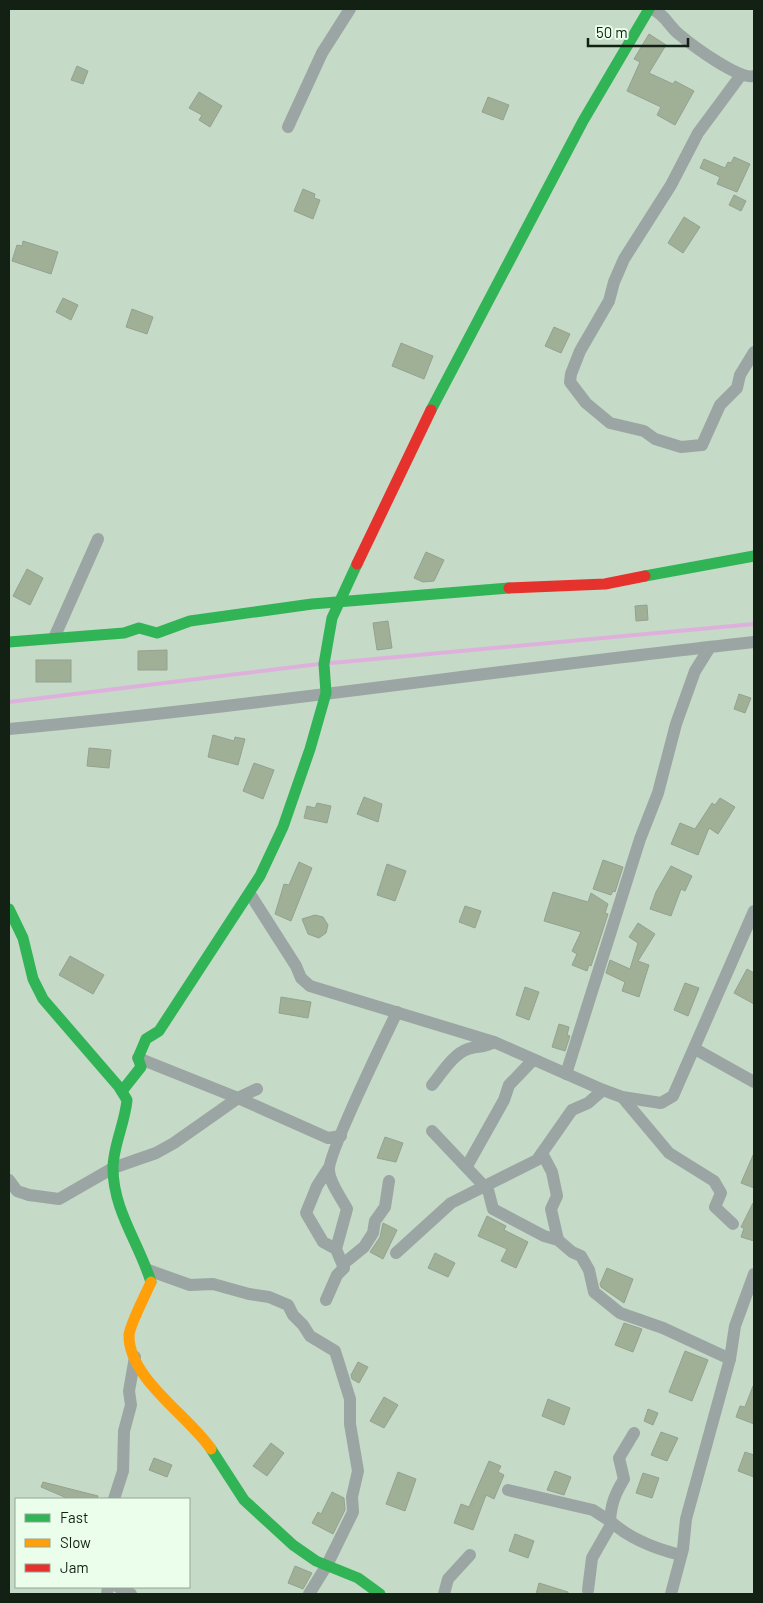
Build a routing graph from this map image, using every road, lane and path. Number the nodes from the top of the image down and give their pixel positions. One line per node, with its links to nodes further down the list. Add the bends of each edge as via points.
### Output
1 (350, 9): 5 (street, via 322,53)
2 (657, 10): 3 (street, via 678,34); 9 (street, via 583,121 410,450)
3 (741, 75): 4 (street); 6 (street, via 698,133 671,185 624,259 609,301 580,351 570,382 586,403 610,423 644,431 655,439 681,447 702,445 720,405 736,388)
4 (754, 76)
5 (288, 127)
6 (754, 352)
7 (98, 539): 10 (street)
8 (754, 556): 9 (street, via 605,584 472,589)
9 (341, 601): 10 (street, via 190,621 157,633 139,628 124,633); 14 (street, via 332,618 324,664)
10 (54, 638): 11 (street)
11 (9, 642)
12 (754, 642): 13 (street)
13 (710, 647): 14 (street); 24 (street, via 695,671 676,724 658,793 640,839)
14 (326, 693): 15 (street, via 170,714); 16 (street, via 283,827)
15 (9, 729)
16 (250, 894): 19 (street, via 301,978 310,986); 22 (street, via 159,1031 146,1039)
17 (9, 910): 29 (street, via 23,938 43,999)
18 (754, 911): 21 (street)
19 (397, 1012): 20 (street); 33 (street)
20 (494, 1042): 23 (street); 26 (street, via 484,1048 459,1052)
21 (695, 1049): 25 (street); 30 (street, via 673,1096 661,1103)
22 (138, 1058): 29 (street, via 141,1067); 31 (street)
23 (533, 1060): 24 (street); 35 (street, via 508,1085 504,1100)
24 (566, 1074): 28 (street)
25 (754, 1082)
26 (432, 1085)
27 (257, 1089): 31 (street)
28 (602, 1090): 30 (street); 34 (street, via 588,1103 572,1110)
29 (122, 1091): 36 (street, via 127,1100 126,1112)
30 (622, 1097): 41 (street, via 669,1153 714,1181 721,1193 715,1207)
31 (238, 1098): 33 (street, via 328,1138); 36 (street, via 174,1143)
32 (432, 1131): 35 (street)
33 (340, 1136): 37 (street)
34 (542, 1153): 40 (street, via 537,1160); 42 (street, via 552,1172 557,1196 551,1209)
35 (468, 1166): 40 (street)
36 (114, 1168): 38 (street, via 59,1198 29,1195 17,1190); 46 (street, via 114,1189)
37 (328, 1169): 43 (street, via 347,1209); 43 (street, via 316,1186 306,1213 323,1242)
38 (9, 1180)
39 (389, 1181): 45 (street, via 384,1207 375,1220 373,1233 364,1247)
40 (486, 1186): 42 (street, via 493,1209); 44 (street, via 448,1205)
41 (733, 1224)
42 (558, 1240): 50 (street, via 581,1256 589,1270 594,1292 620,1313 663,1328)
43 (336, 1249): 45 (street)
44 (396, 1253)
45 (343, 1264): 48 (street, via 344,1268 337,1274)
46 (148, 1270): 49 (street, via 151,1282 129,1334); 57 (street, via 190,1285 213,1284 288,1305 310,1336 335,1351 350,1399 350,1424 358,1471 352,1497 353,1512)
47 (754, 1274): 50 (street, via 736,1326)
48 (326, 1300)
49 (135, 1357): 53 (street, via 129,1391 131,1405 124,1431 123,1471); 57 (street, via 157,1393 208,1445 244,1500 293,1545)
50 (730, 1359): 56 (street, via 686,1519)
51 (634, 1433): 54 (street, via 619,1458 624,1479 611,1506)
52 (508, 1490): 54 (street, via 593,1510)
53 (114, 1498)
54 (611, 1522): 56 (street, via 622,1532); 59 (street, via 592,1558)
55 (470, 1555): 63 (street, via 448,1580)
56 (681, 1555): 64 (street)
57 (327, 1565): 61 (street); 62 (street, via 358,1578)
58 (120, 1588): 60 (street)
59 (588, 1590)
60 (131, 1594)
61 (309, 1594)
62 (380, 1594)
63 (444, 1594)
64 (672, 1594)

